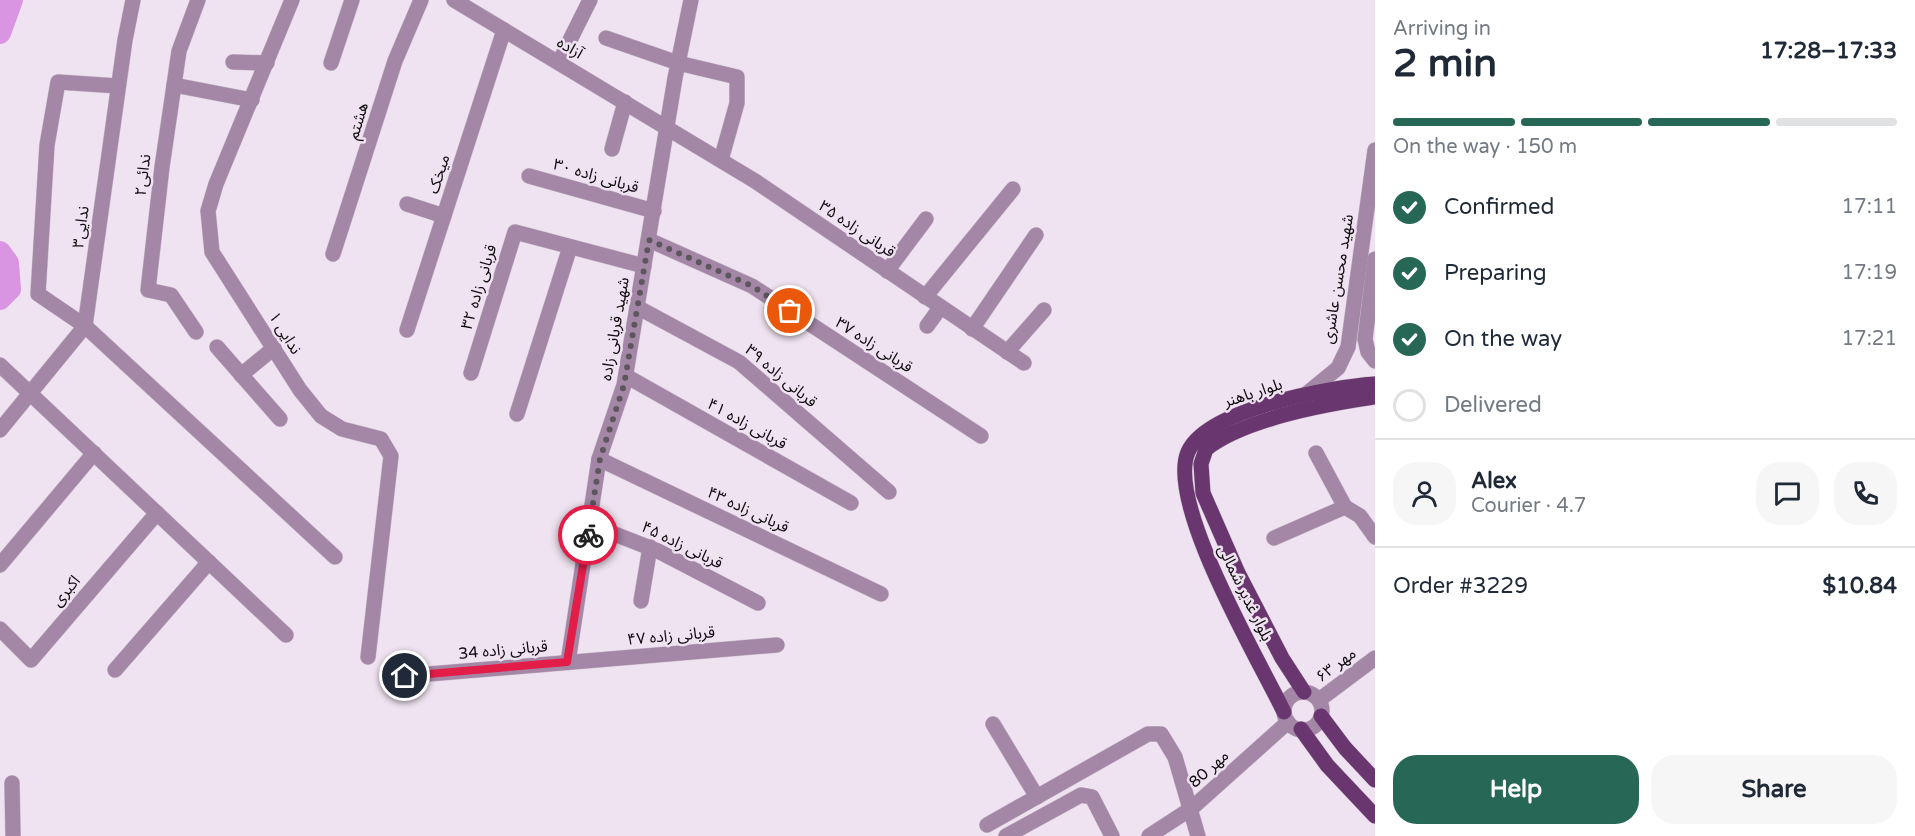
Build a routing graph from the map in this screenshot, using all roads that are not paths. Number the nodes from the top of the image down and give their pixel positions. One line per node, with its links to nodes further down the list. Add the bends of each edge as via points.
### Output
1 (132, 0): 17 (street, ندایی۳)
2 (198, 0): 16 (street, ندائی۲, via 179,51)
3 (292, 0): 13 (street, ندایی ۱)
4 (352, 0): 14 (street)
5 (421, 0): 33 (street, هشتم, via 395,61)
6 (454, 0): 9 (street, آزاده)
7 (590, 0): 12 (street)
8 (691, 0): 15 (street, شهید قربانی زاده)
9 (504, 30): 12 (street, آزاده); 28 (street, میخک)
10 (606, 39): 15 (street)
11 (233, 62): 13 (street)
12 (559, 62): 19 (street, آزاده)
13 (267, 63): 18 (street, ندایی ۱)
14 (331, 63)
15 (678, 63): 20 (street, شهید قربانی زاده); 23 (street, via 737,77 737,103)
16 (174, 85): 18 (street); 45 (street, ندائی۲, via 148,291 171,295)
17 (118, 86): 41 (street, ندایی۳); 41 (street, via 58,82 47,145 38,294)
18 (252, 100): 47 (street, ندایی ۱, via 208,211 213,252)
19 (625, 102): 20 (street, آزاده); 21 (street)
20 (667, 128): 23 (street, قربانی زاده ۳۵); 27 (street, شهید قربانی زاده)
21 (612, 149)
22 (1375, 150): 57 (street, شهید محسن عاشری, via 1348,346 1338,368)
23 (721, 160): 36 (street, قربانی زاده ۳۵)
24 (529, 176): 27 (street, قربانی زاده ۳۰)
25 (1013, 189): 37 (street)
26 (407, 204): 28 (street)
27 (654, 211): 31 (street, شهید قربانی زاده)
28 (444, 216): 44 (street, میخک)
29 (926, 219): 36 (street)
30 (1036, 235): 43 (street)
31 (649, 240): 35 (street, شهید قربانی زاده); 62 (street, قربانی زاده ۳۷, via 752,286)
32 (570, 247): 35 (street, قربانی زاده ۳۲); 52 (street, قربانی زاده ۳۲, via 515,232); 59 (street)
33 (333, 254)
34 (1375, 259): 49 (street, شهید محسن عاشری, via 1365,339)
35 (645, 266): 38 (street, شهید قربانی زاده)
36 (887, 272): 37 (street, قربانی زاده ۳۵)
37 (925, 297): 39 (street, قربانی زاده ۳۵)
38 (638, 307): 54 (street, شهید قربانی زاده); 68 (street, قربانی زاده ۳۹, via 739,362)
39 (940, 308): 42 (street); 43 (street, قربانی زاده ۳۵)
40 (1044, 310): 48 (street)
41 (86, 326): 56 (street); 76 (street)
42 (927, 326)
43 (972, 329): 48 (street, قربانی زاده ۳۵)
44 (407, 330)
45 (196, 332)
46 (217, 347): 53 (street)
47 (274, 348): 53 (street); 85 (street, ندایی ۱, via 321,416 342,429 381,439 390,456)
48 (1006, 352): 50 (street, قربانی زاده ۳۵)
49 (1375, 361)
50 (1024, 363)
51 (0, 365): 56 (street)
52 (471, 374)
53 (241, 375): 60 (street)
54 (626, 376): 65 (street, شهید قربانی زاده); 69 (street, قربانی زاده ۴۱)
55 (1375, 384): 57 (main road, بلوار باهنر)
56 (31, 393): 61 (street); 63 (street)
57 (1304, 396): 67 (main road, بلوار باهنر, via 1236,416 1209,429 1188,451)
58 (1375, 397): 66 (main road, بلوار باهنر, via 1330,404 1221,439 1206,449 1201,464)
59 (517, 414)
60 (280, 420)
61 (0, 430)
62 (981, 436)
63 (94, 453): 71 (street); 78 (street)
64 (1316, 453): 70 (street)
65 (600, 459): 72 (street, شهید قربانی زاده); 79 (street, قربانی زاده ۴۳)
66 (1202, 483): 90 (main road, بلوار غدیر شمالی, via 1238,573)
67 (1184, 485): 93 (main road, بلوار غدیر شمالی, via 1198,537)
68 (889, 492)
69 (851, 503)
70 (1345, 507): 73 (street, via 1360,516); 74 (street)
71 (157, 513): 77 (street); 82 (street, اکبری, via 31,660)
72 (589, 524): 75 (street, قربانی زاده ۴۵); 87 (street, شهید قربانی زاده)
73 (1375, 537)
74 (1274, 538)
75 (650, 547): 80 (street); 81 (street, قربانی زاده ۴۵)
76 (335, 557)
77 (209, 562): 83 (street); 88 (street)
78 (0, 565)
79 (882, 594)
80 (641, 601)
81 (758, 603)
82 (0, 629)
83 (286, 635)
84 (777, 645): 87 (street, قربانی زاده ۴۷)
85 (368, 657)
86 (1375, 658): 91 (street, مهر ۶۳)
87 (567, 662): 89 (street, قربانی زاده 34)
88 (115, 670)
89 (405, 676)
90 (1304, 692): 91 (street); 93 (street, via 1290,698)
91 (1319, 700): 92 (street)
92 (1321, 716): 93 (street, via 1314,726); 95 (main road)
93 (1291, 721): 98 (street, مهر 80); 99 (main road, بلوار غدیر شمالی)
94 (993, 724): 97 (street)
95 (1375, 780)
96 (12, 783): 101 (street)
97 (1037, 797): 98 (street, via 1148,734 1161,734 1175,757); 100 (street)
98 (1192, 808): 104 (street, مهر 80); 105 (street)
99 (1375, 816)
100 (987, 825)
101 (13, 836)
102 (1006, 836): 103 (street, via 1081,795 1092,797)
103 (1112, 836)
104 (1149, 836)
105 (1198, 836)

